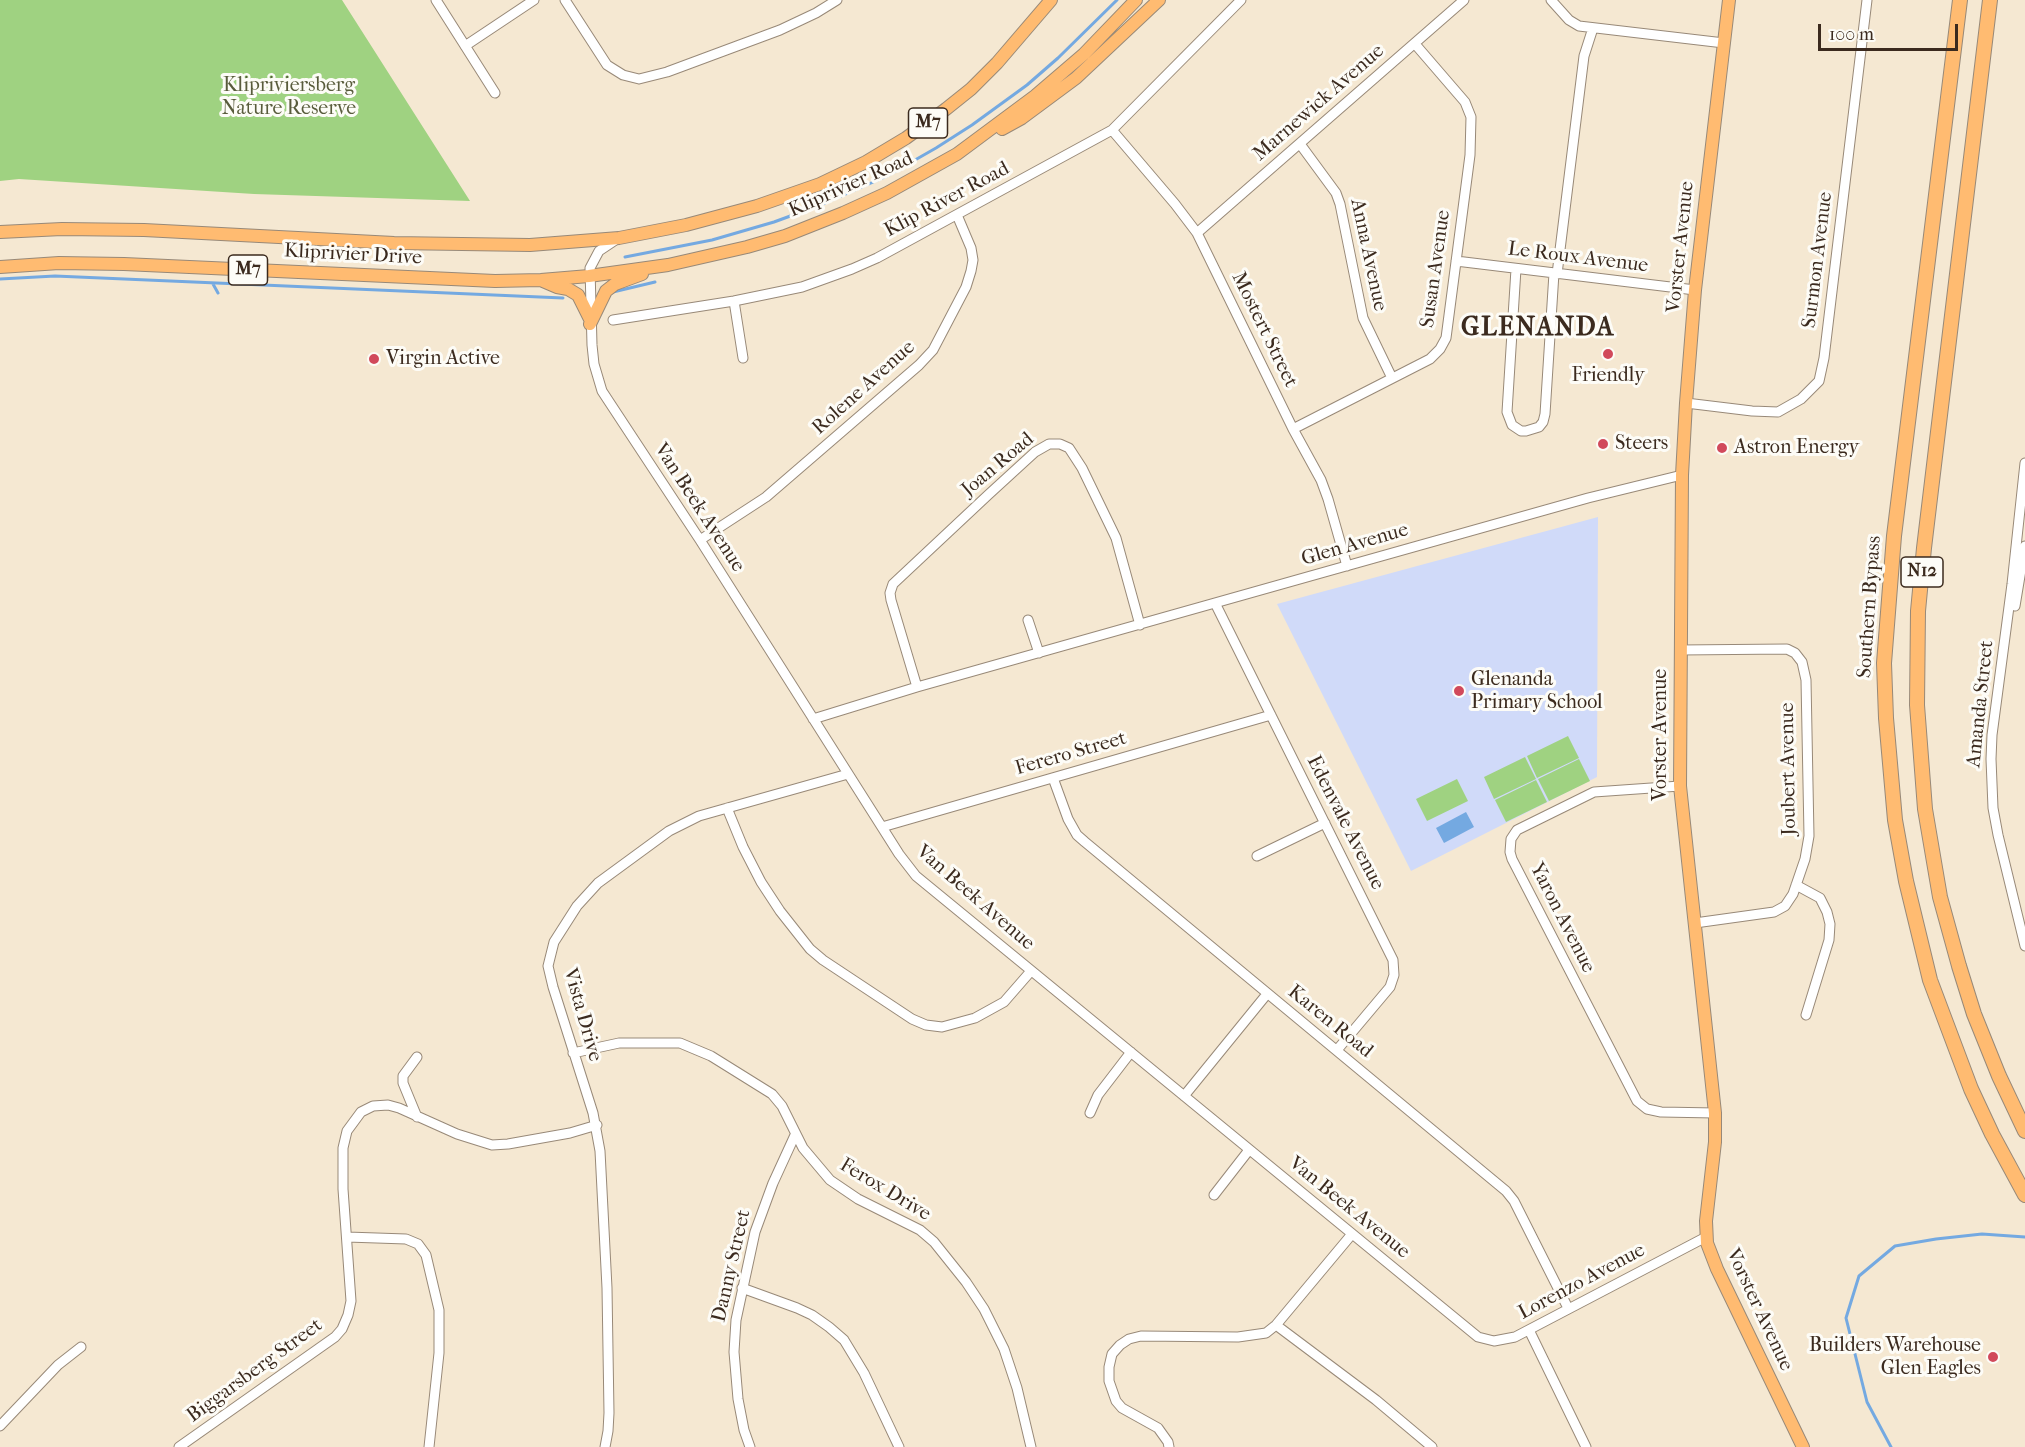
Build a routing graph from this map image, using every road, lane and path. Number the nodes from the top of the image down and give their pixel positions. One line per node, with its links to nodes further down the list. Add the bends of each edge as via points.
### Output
1 (436, 0): 20 (street)
2 (534, 0): 20 (street)
3 (565, 0): 4 (street, via 607,65 617,73 639,79 780,30)
4 (837, 0)
5 (1042, 0): 17 (main road)
6 (1051, 0): 17 (main road, Kliprivier Road / M7)
7 (1136, 0): 23 (main road, Kliprivier Road / M7, via 1084,54)
8 (1158, 0): 23 (main road, via 1055,94 1005,128)
9 (1241, 0): 22 (street, Klip River Road)
10 (1464, 0): 19 (street, Marnewick Avenue)
11 (1551, 0): 16 (street, via 1573,23)
12 (1730, 0): 18 (main road, Vorster Avenue)
13 (1867, 0): 42 (street, Surmon Avenue, via 1819,381 1801,399 1778,412)
14 (1958, 0): 87 (highway, Southern Bypass / N12, via 1891,563 1884,663 1886,718 1895,820 1930,980 1971,1089)
15 (1990, 0): 83 (highway, N12, via 1924,548 1918,610 1917,705 1925,809 1940,897 1974,1014)
16 (1593, 28): 18 (street); 33 (street, via 1584,56)
17 (1018, 39): 28 (main road, Kliprivier Road / M7, via 998,63 946,109 866,162 757,206)
18 (1724, 43): 36 (main road, Vorster Avenue)
19 (1415, 44): 24 (street, Marnewick Avenue); 29 (street, Susan Avenue, via 1465,102 1471,117)
20 (465, 46): 21 (street)
21 (495, 93)
22 (1112, 130): 25 (street, Klip River Road); 27 (street, Mostert Street)
23 (981, 137): 30 (main road, Kliprivier Road / M7, via 929,171 843,213 747,248)
24 (1300, 144): 27 (street, Marnewick Avenue); 41 (street, Anna Avenue, via 1336,193 1363,318)
25 (957, 215): 37 (street, Klip River Road, via 831,278); 48 (street, Rolene Avenue, via 971,248 971,272 933,350 766,497)
26 (0, 232): 28 (main road, Kliprivier Drive / M7, via 144,230 480,246)
27 (1197, 233): 43 (street, Mostert Street)
28 (619, 238): 34 (street, Van Beek Avenue, via 599,251)
29 (1456, 261): 32 (street, Le Roux Avenue); 41 (street, Susan Avenue, via 1443,343 1430,359)
30 (668, 265): 34 (main road, Kliprivier Drive / M7); 39 (main road, via 610,287)
31 (0, 267): 35 (main road, Kliprivier Drive / M7, via 113,264)
32 (1516, 268): 33 (street, Le Roux Avenue); 33 (street, via 1507,412 1512,425 1521,431 1539,427 1544,419)
33 (1555, 273): 36 (street, Le Roux Avenue)
34 (589, 276): 35 (main road, Kliprivier Drive / M7); 39 (street, Van Beek Avenue)
35 (540, 280): 39 (main road, via 578,295)
36 (1695, 290): 42 (main road, Vorster Avenue)
37 (734, 301): 38 (street, Klip River Road); 40 (street)
38 (613, 320)
39 (590, 321): 48 (street, Van Beek Avenue, via 594,364 602,391)
40 (743, 358)
41 (1392, 378): 43 (street, Susan Avenue)
42 (1686, 403): 45 (main road, Vorster Avenue)
43 (1293, 429): 50 (street, Mostert Street, via 1324,488)
44 (2025, 463): 46 (street, Amanda Street)
45 (1682, 474): 50 (street, Glen Avenue); 55 (main road, Vorster Avenue)
46 (2024, 484): 47 (street, Amanda Street)
47 (2023, 496): 49 (street, Amanda Street)
48 (700, 540): 59 (street, Van Beek Avenue)
49 (2021, 549): 54 (street, Amanda Street)
50 (1347, 566): 51 (street, Glen Avenue)
51 (1215, 603): 53 (street, Glen Avenue); 58 (street, Edenvale Avenue)
52 (1028, 620): 56 (street)
53 (1140, 625): 56 (street, Glen Avenue); 57 (street, Joan Road, via 1116,538 1082,468 1069,448 1049,444 1035,452 893,584 891,600)
54 (2007, 644): 69 (street, Amanda Street, via 1996,781 2002,831); 70 (street, Amanda Street, via 1992,735 1993,808)
55 (1680, 650): 62 (main road, Vorster Avenue); 67 (street, Joubert Avenue, via 1783,648 1802,662 1806,680 1809,836)
56 (1039, 653): 57 (street, Glen Avenue)
57 (917, 687): 59 (street, Glen Avenue)
58 (1271, 715): 61 (street, Ferero Street); 64 (street, Edenvale Avenue)
59 (813, 718): 60 (street, Van Beek Avenue)
60 (848, 774): 63 (street, Vista Drive); 65 (street, Van Beek Avenue)
61 (1053, 778): 65 (street, Ferero Street); 72 (street, Karen Road, via 1077,836)
62 (1680, 786): 68 (main road, Vorster Avenue); 80 (street, Yaron Avenue, via 1594,792 1517,830 1510,852 1637,1101 1647,1109 1661,1112)
63 (728, 808): 71 (street, via 756,874 804,942 823,960 912,1019 934,1027 975,1018 1004,1002); 76 (street, Vista Drive, via 687,821 660,836 598,883 561,928 548,966)
64 (1325, 823): 66 (street); 74 (street, Edenvale Avenue, via 1390,951 1394,967 1390,987)
65 (882, 827): 71 (street, Van Beek Avenue, via 916,876)
66 (1257, 856)
67 (1796, 885): 68 (street, Joubert Avenue, via 1789,902 1774,912); 73 (street, via 1820,898 1830,924 1829,940)
68 (1695, 923): 80 (main road, Vorster Avenue)
69 (2025, 931)
70 (2025, 946)
71 (1032, 971): 75 (street, Van Beek Avenue)
72 (1268, 994): 74 (street, Karen Road); 78 (street)
73 (1806, 1015)
74 (1337, 1050): 92 (street, Karen Road, via 1506,1191)
75 (1131, 1052): 78 (street, Van Beek Avenue); 79 (street, via 1103,1087)
76 (573, 1053): 82 (street, Vista Drive); 84 (street, Ferox Drive, via 619,1043 688,1045 772,1094)
77 (417, 1057): 81 (street, via 403,1076)
78 (1184, 1096): 85 (street, Van Beek Avenue)
79 (1090, 1113)
80 (1715, 1113): 90 (main road, Vorster Avenue)
81 (417, 1117): 82 (street, via 492,1145); 89 (street, Biggarsberg Street, via 388,1105 373,1106 353,1121 344,1140)
82 (597, 1125): 100 (street, Vista Drive, via 607,1288 609,1413)
83 (2025, 1131)
84 (795, 1135): 91 (street, Danny Street, via 755,1232); 103 (street, Ferox Drive, via 830,1180 858,1199 920,1230 966,1282 1004,1349)
85 (1249, 1150): 86 (street); 88 (street, Van Beek Avenue)
86 (1214, 1195)
87 (2025, 1195)
88 (1352, 1234): 93 (street); 95 (street, Van Beek Avenue)
89 (347, 1237): 98 (street, Biggarsberg Street, via 351,1301 342,1329); 99 (street, via 406,1239 418,1244 426,1255 439,1310 439,1353)
90 (1706, 1238): 92 (street, Lorenzo Avenue); 107 (main road, Vorster Avenue, via 1717,1269)
91 (742, 1288): 101 (street, Danny Street, via 734,1352 738,1399); 102 (street, via 812,1315 844,1340)
92 (1568, 1308): 94 (street, Lorenzo Avenue)
93 (1276, 1325): 104 (street, via 1254,1336 1141,1336 1129,1339 1112,1354 1109,1381 1116,1401 1158,1428); 105 (street)
94 (1529, 1330): 95 (street, Lorenzo Avenue, via 1500,1341); 106 (street)
95 (1472, 1333)
96 (81, 1347): 97 (street, via 58,1365)
97 (0, 1426)
98 (179, 1447)
99 (429, 1447)
100 (605, 1447)
101 (750, 1447)
102 (898, 1447)
103 (1031, 1447)
104 (1168, 1447)
105 (1431, 1447)
106 (1586, 1447)
107 (1803, 1447)

